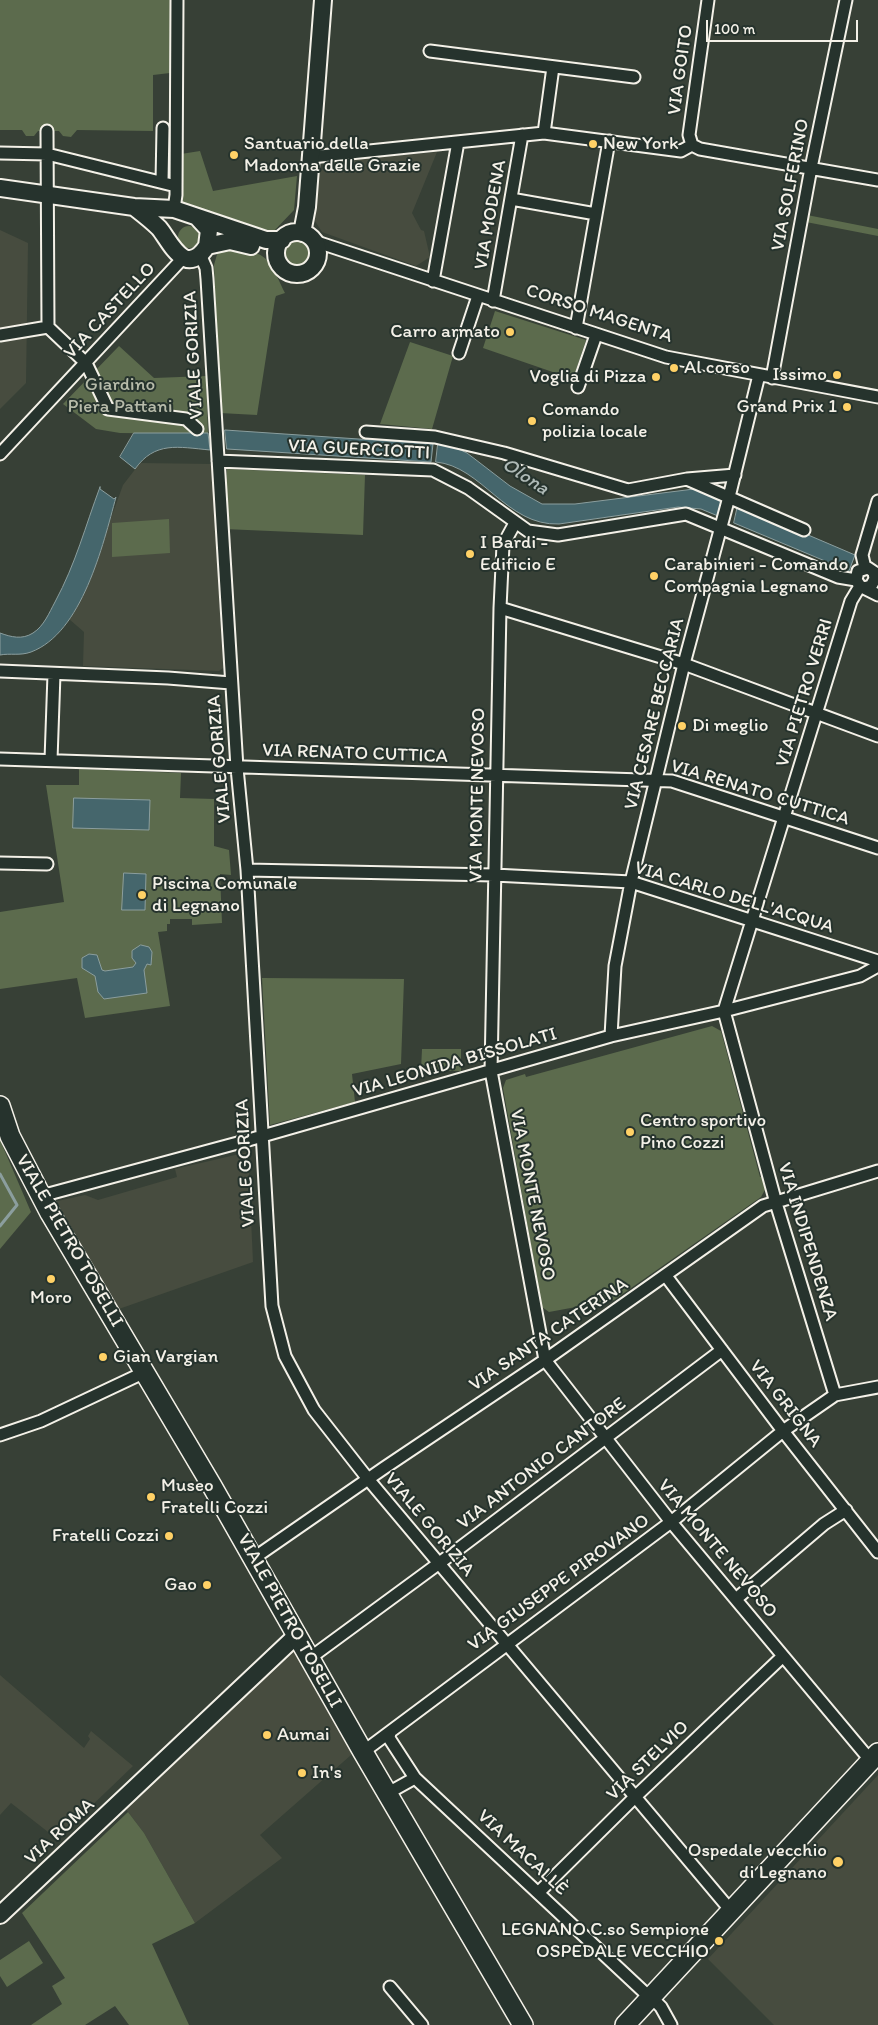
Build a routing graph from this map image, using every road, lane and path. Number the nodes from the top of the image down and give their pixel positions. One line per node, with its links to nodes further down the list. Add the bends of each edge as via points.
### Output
1 (177, 0): 21 (street)
2 (708, 0): 14 (street, VIA GOITO, via 689,136)
3 (846, 0): 18 (street, VIA SOLFERINO)
4 (322, 2): 17 (street)
5 (430, 51): 6 (street)
6 (553, 67): 7 (street); 10 (street)
7 (634, 77)
8 (163, 128): 20 (street)
9 (47, 131): 16 (street)
10 (544, 133): 11 (street); 12 (street)
11 (522, 136): 13 (street); 24 (street, VIA MODENA)
12 (609, 141): 14 (street, via 681,151); 27 (street)
13 (458, 142): 17 (street); 34 (street)
14 (692, 145): 18 (street)
15 (0, 153): 16 (street)
16 (47, 154): 20 (street); 23 (street)
17 (311, 157): 29 (street)
18 (811, 168): 19 (street); 44 (street, VIA SOLFERINO)
19 (878, 180)
20 (162, 182): 21 (street)
21 (176, 186): 26 (street)
22 (0, 188): 23 (street)
23 (48, 194): 25 (street); 37 (street)
24 (511, 199): 27 (street); 36 (street, VIA MODENA)
25 (134, 207): 26 (street); 31 (street, via 152,221)
26 (174, 209): 28 (street)
27 (596, 214): 38 (street)
28 (195, 217): 30 (street, via 269,241); 31 (street, via 182,217 173,223 168,233); 32 (street, via 209,230)
29 (308, 237): 30 (street, via 291,234); 33 (street, via 318,258 309,271 293,274 283,269); 34 (street, CORSO MAGENTA)
30 (282, 240): 33 (street, via 277,249)
31 (169, 243): 32 (street, via 175,252)
32 (197, 253): 33 (street, via 227,241 237,241 266,250); 42 (street, VIA CASTELLO); 50 (street, VIALE GORIZIA, via 206,272)
33 (277, 260)
34 (433, 281): 35 (street, CORSO MAGENTA)
35 (478, 296): 36 (street, CORSO MAGENTA); 41 (street)
36 (493, 301): 38 (street, CORSO MAGENTA)
37 (48, 327): 39 (street); 42 (street)
38 (576, 328): 40 (street, CORSO MAGENTA)
39 (0, 335)
40 (596, 335): 43 (street, CORSO MAGENTA, via 666,357); 45 (street)
41 (459, 353)
42 (86, 363): 47 (street, via 108,408 186,419); 49 (street, VIA CASTELLO)
43 (759, 375): 44 (street, CORSO MAGENTA); 51 (street, VIA CESARE BECCARIA)
44 (772, 378): 46 (street, CORSO MAGENTA)
45 (578, 387)
46 (878, 397)
47 (197, 429)
48 (366, 432): 52 (street, via 435,437 504,453 628,490)
49 (0, 454)
50 (218, 461): 55 (street, VIA GUERCIOTTI, via 433,470 468,488); 65 (street, VIALE GORIZIA)
51 (735, 475): 52 (street); 53 (street, VIA CESARE BECCARIA)
52 (687, 479): 53 (street)
53 (729, 499): 56 (street, VIA CESARE BECCARIA); 57 (street)
54 (878, 501): 58 (street, via 862,555)
55 (515, 523): 56 (street, VIA GUERCIOTTI, via 528,531 558,535 686,514); 61 (street, VIA MONTE NEVOSO, via 503,545)
56 (722, 525): 59 (street, VIA GUERCIOTTI); 62 (street, VIA CESARE BECCARIA)
57 (804, 530)
58 (872, 571): 59 (street, via 874,583); 59 (street, via 857,573)
59 (860, 585): 60 (street, VIA GUERCIOTTI); 66 (street, VIA PIETRO VERRI, via 851,602)
60 (878, 595)
61 (500, 608): 62 (street); 71 (street, VIA MONTE NEVOSO)
62 (684, 664): 66 (street); 72 (street, VIA CESARE BECCARIA)
63 (0, 671): 64 (street)
64 (54, 674): 65 (street); 69 (street)
65 (231, 683): 70 (street, VIALE GORIZIA)
66 (818, 714): 67 (street); 73 (street, VIA PIETRO VERRI)
67 (878, 736)
68 (0, 759): 69 (street, VIA RENATO CUTTICA)
69 (51, 760): 70 (street, VIA RENATO CUTTICA)
70 (237, 768): 71 (street, VIA RENATO CUTTICA); 77 (street, VIALE GORIZIA)
71 (496, 776): 72 (street, VIA RENATO CUTTICA); 78 (street, VIA MONTE NEVOSO)
72 (657, 780): 73 (street, VIA RENATO CUTTICA, via 672,781); 79 (street, VIA CESARE BECCARIA)
73 (784, 818): 74 (street, VIA RENATO CUTTICA); 80 (street, VIA PIETRO VERRI)
74 (878, 848)
75 (0, 863): 76 (street)
76 (47, 864)
77 (247, 870): 78 (street, VIA CARLO DELL'ACQUA); 87 (street, VIALE GORIZIA)
78 (494, 875): 79 (street, VIA CARLO DELL'ACQUA); 85 (street, VIA MONTE NEVOSO)
79 (631, 882): 80 (street, VIA CARLO DELL'ACQUA); 84 (street, VIA CESARE BECCARIA, via 615,966)
80 (752, 920): 81 (street, VIA CARLO DELL'ACQUA); 83 (street, VIA PIETRO VERRI)
81 (878, 961)
82 (878, 966): 83 (street, VIA LEONIDA BISSOLATI, via 860,976)
83 (724, 1012): 84 (street, VIA LEONIDA BISSOLATI); 90 (street, VIA INDIPENDENZA)
84 (611, 1036): 85 (street, VIA LEONIDA BISSOLATI)
85 (491, 1071): 87 (street, VIA LEONIDA BISSOLATI); 93 (street, VIA MONTE NEVOSO)
86 (0, 1106): 89 (main road, VIALE PIETRO TOSELLI, via 10,1136)
87 (261, 1136): 89 (street, VIA LEONIDA BISSOLATI); 100 (street, VIALE GORIZIA, via 272,1306 285,1356 314,1410)
88 (878, 1171): 90 (street, VIA SANTA CATERINA)
89 (41, 1196): 94 (main road, VIALE PIETRO TOSELLI)
90 (776, 1203): 91 (street, VIA SANTA CATERINA, via 763,1206); 96 (street, VIA INDIPENDENZA)
91 (666, 1276): 92 (street, VIA GRIGNA); 93 (street, VIA SANTA CATERINA)
92 (722, 1350): 97 (street, VIA GRIGNA); 99 (street, VIA ANTONIO CANTORE)
93 (545, 1360): 99 (street, VIA MONTE NEVOSO); 100 (street, VIA SANTA CATERINA)
94 (145, 1372): 98 (street, via 41,1421); 104 (main road, VIALE PIETRO TOSELLI)
95 (878, 1387): 96 (street, VIA GIUSEPPE PIROVANO)
96 (835, 1395): 97 (street, VIA GIUSEPPE PIROVANO)
97 (783, 1431): 101 (street, VIA GRIGNA); 102 (street, VIA GIUSEPPE PIROVANO)
98 (0, 1435)
99 (604, 1439): 102 (street, VIA MONTE NEVOSO); 105 (street, VIA ANTONIO CANTORE)
100 (368, 1480): 104 (street, VIA SANTA CATERINA); 105 (street, VIALE GORIZIA)
101 (846, 1510): 103 (street, VIA GRIGNA); 106 (street, via 824,1524)
102 (671, 1522): 106 (street, VIA MONTE NEVOSO); 108 (street, VIA GIUSEPPE PIROVANO)
103 (878, 1552)
104 (254, 1558): 107 (main road, VIALE PIETRO TOSELLI)
105 (439, 1564): 108 (street, VIALE GORIZIA); 110 (street, VIA ANTONIO CANTORE)
106 (736, 1599): 109 (street, VIA MONTE NEVOSO)
107 (297, 1636): 110 (main road, VIALE PIETRO TOSELLI); 119 (street, VIA ROMA)
108 (506, 1644): 111 (street, VIA GIUSEPPE PIROVANO); 116 (street, VIALE GORIZIA)
109 (782, 1657): 113 (street, VIA MONTE NEVOSO); 116 (street, VIA STELVIO)
110 (310, 1658): 112 (main road, VIALE PIETRO TOSELLI)
111 (390, 1732): 112 (street, VIA GIUSEPPE PIROVANO); 114 (street, VIA MACALLÈ, via 389,1738)
112 (363, 1752): 115 (main road, VIALE PIETRO TOSELLI)
113 (874, 1757): 118 (main road)
114 (414, 1778): 115 (street); 117 (street, VIA MACALLÈ)
115 (388, 1793): 122 (main road, VIALE PIETRO TOSELLI)
116 (635, 1797): 117 (street, VIA STELVIO); 118 (street, VIALE GORIZIA)
117 (540, 1892): 121 (street, VIA MACALLÈ)
118 (732, 1912): 121 (main road)
119 (0, 1915)
120 (390, 1987): 124 (street)
121 (647, 1994): 123 (main road); 127 (street, VIA MACALLÈ, via 661,2007)
122 (511, 2006): 125 (main road, VIALE PIETRO TOSELLI); 126 (main road, VIALE PIETRO TOSELLI)
123 (626, 2024)
124 (422, 2025)
125 (518, 2025)
126 (523, 2025)
127 (671, 2025)

